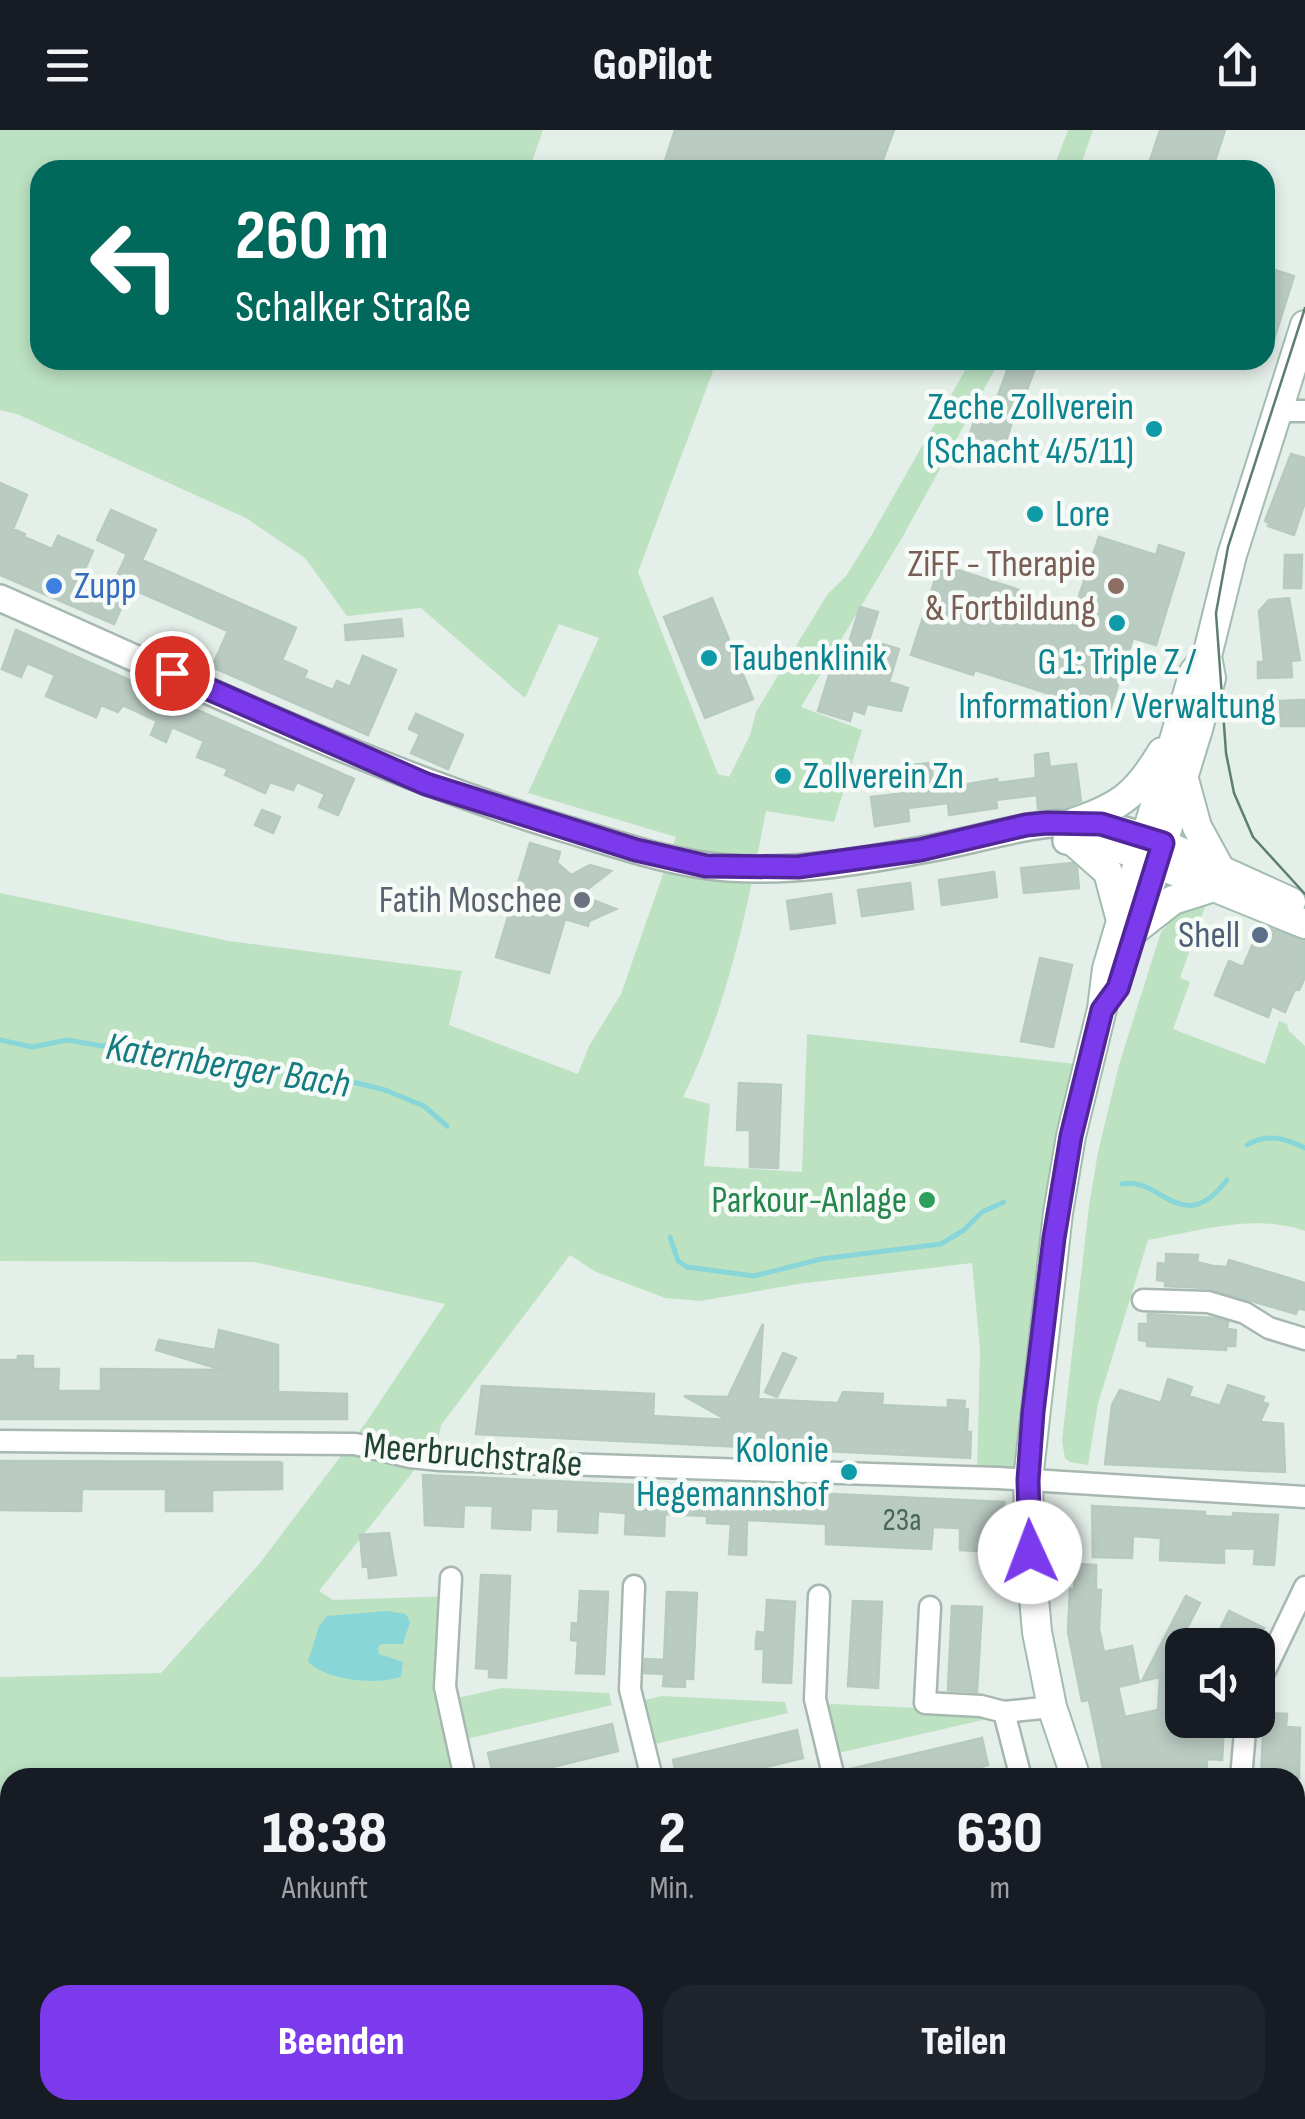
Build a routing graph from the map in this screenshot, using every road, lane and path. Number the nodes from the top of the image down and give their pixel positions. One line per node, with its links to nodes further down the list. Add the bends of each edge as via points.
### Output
1 (1305, 324): 3 (main road)
2 (1305, 411): 3 (street)
3 (1276, 412): 5 (main road)
4 (0, 598): 8 (street, via 426,784 664,857 768,869 894,855 1026,825)
5 (1207, 656): 6 (main road, via 1194,672); 7 (main road, via 1210,678)
6 (1178, 726): 8 (main road, via 1135,792); 9 (main road)
7 (1184, 780): 9 (main road); 10 (main road)
8 (1074, 832): 9 (street, via 1110,846); 12 (main road, via 1108,872)
9 (1151, 850): 10 (main road); 12 (main road)
10 (1215, 878): 11 (main road); 12 (main road); 13 (main road)
11 (1305, 911)
12 (1129, 923): 17 (main road, via 1106,969 1071,1136)
13 (1305, 924)
14 (1142, 1300): 15 (street, via 1208,1302)
15 (1305, 1339)
16 (0, 1441): 17 (street, Meerbruchstraße, via 355,1444 440,1460)
17 (1028, 1480): 18 (street, Meerbruchstraße); 25 (main road, via 1037,1632)
18 (1305, 1497)
19 (451, 1578): 28 (street, via 445,1688)
20 (634, 1586): 29 (street, via 630,1689)
21 (1305, 1587): 24 (street)
22 (819, 1596): 30 (street, via 815,1699)
23 (930, 1607): 26 (street, via 925,1703)
24 (1275, 1650)
25 (1052, 1707): 26 (street); 32 (main road)
26 (1004, 1712): 31 (street)
27 (1244, 1738): 33 (street)
28 (464, 1768)
29 (650, 1768)
30 (832, 1768)
31 (1018, 1768)
32 (1073, 1768)
33 (1242, 1768)

